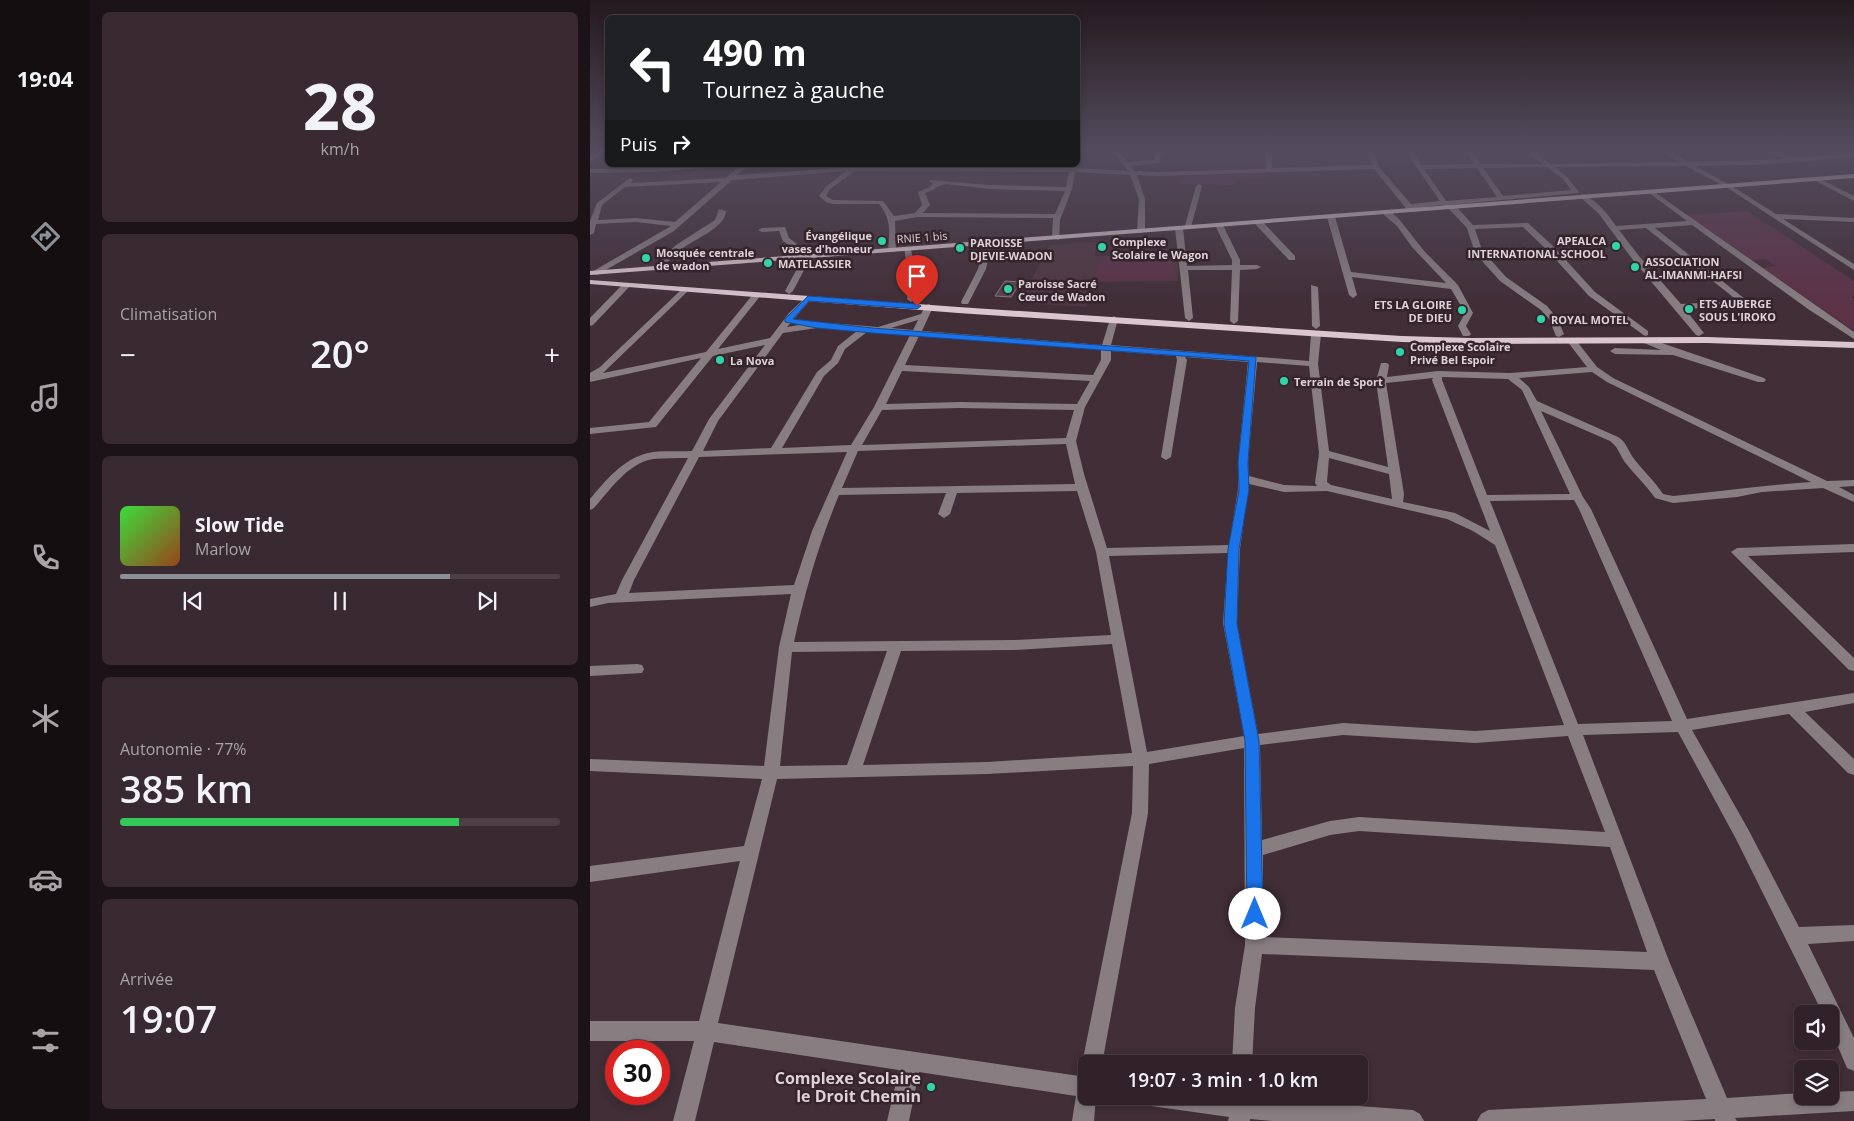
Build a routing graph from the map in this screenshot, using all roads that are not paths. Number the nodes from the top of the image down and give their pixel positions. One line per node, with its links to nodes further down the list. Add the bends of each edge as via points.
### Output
1 (602, 200): 26 (street)
2 (708, 200): 33 (street)
3 (827, 200): 24 (street, via 881,202)
4 (924, 200): 20 (street, via 926,205)
5 (1064, 200): 21 (street)
6 (1143, 200): 37 (street)
7 (1193, 200): 31 (street)
8 (1404, 200): 17 (street)
9 (1444, 200): 16 (street)
10 (1486, 200): 16 (street)
11 (1524, 200): 16 (main road, RNIE 1 bis)
12 (1588, 200): 34 (street, via 1598,207)
13 (1662, 200): 28 (street)
14 (1740, 200): 52 (street)
15 (1750, 200): 22 (street)
16 (1448, 206): 17 (main road, RNIE 1 bis); 32 (street)
17 (1411, 208): 19 (main road, RNIE 1 bis)
18 (722, 211): 36 (street, via 720,220)
19 (1388, 212): 23 (main road, RNIE 1 bis); 56 (street)
20 (917, 215): 21 (street); 24 (street)
21 (1057, 216): 39 (street)
22 (1774, 216): 25 (street); 49 (street)
23 (1331, 217): 27 (main road, RNIE 1 bis); 51 (street)
24 (892, 219): 42 (street)
25 (1854, 220)
26 (593, 222): 33 (street, via 636,220); 38 (street)
27 (1258, 222): 29 (main road, RNIE 1 bis); 44 (street)
28 (1693, 223): 30 (street); 79 (street)
29 (1219, 225): 31 (main road, RNIE 1 bis); 48 (street, via 1236,260)
30 (1648, 226): 34 (street); 64 (street, via 1746,303)
31 (1183, 227): 37 (main road, RNIE 1 bis); 47 (street)
32 (1470, 227): 78 (street, via 1478,251 1503,279 1544,308 1553,318); 83 (street, via 1525,225 1592,294)
33 (683, 228): 36 (street); 50 (street, via 671,229)
34 (1614, 228): 64 (street, via 1627,248)
35 (762, 230): 43 (street, via 782,229 786,239)
36 (704, 231): 46 (street)
37 (1141, 231): 39 (main road, RNIE 1 bis)
38 (590, 233)
39 (1056, 238): 40 (main road, RNIE 1 bis)
40 (988, 243): 41 (main road, RNIE 1 bis); 63 (street, via 982,269)
41 (907, 249): 42 (main road, RNIE 1 bis); 62 (street, via 913,281)
42 (892, 250): 43 (main road, RNIE 1 bis)
43 (808, 257): 46 (main road, RNIE 1 bis); 58 (street)
44 (1292, 258)
45 (1257, 267): 48 (street)
46 (657, 268): 50 (main road, RNIE 1 bis)
47 (1185, 268): 48 (street); 66 (street)
48 (1236, 268): 69 (street)
49 (1854, 268)
50 (592, 273): 58 (main road)
51 (1347, 274): 56 (street); 60 (street)
52 (1854, 277)
53 (590, 282): 54 (main road)
54 (626, 286): 57 (main road); 70 (street)
55 (1314, 287): 73 (street)
56 (1455, 287): 77 (street, via 1469,313 1462,326)
57 (684, 290): 59 (main road); 93 (street)
58 (789, 291): 62 (main road)
59 (757, 295): 61 (main road); 87 (street)
60 (1353, 295)
61 (808, 298): 65 (main road); 68 (street)
62 (911, 299): 63 (main road)
63 (965, 302): 66 (main road)
64 (1680, 307): 76 (street)
65 (927, 311): 67 (main road); 72 (street); 75 (street)
66 (1189, 318): 69 (main road)
67 (1114, 319): 73 (main road); 85 (street)
68 (788, 320): 71 (street); 74 (street)
69 (1234, 321): 73 (main road)
70 (590, 324)
71 (817, 326): 72 (street); 74 (street)
72 (868, 330): 75 (street); 108 (street, via 842,348 836,361 820,374)
73 (1316, 330): 77 (main road); 82 (main road, via 1441,340); 90 (street)
74 (781, 331): 80 (street)
75 (916, 333): 85 (street); 92 (street)
76 (1699, 333): 81 (main road); 83 (main road)
77 (1466, 334): 78 (main road)
78 (1559, 334): 83 (main road)
79 (1854, 336)
80 (774, 340): 87 (street); 110 (street, via 713,421)
81 (1854, 340)
82 (1572, 341): 83 (main road); 94 (street)
83 (1648, 343): 84 (main road, via 1707,340); 86 (street); 100 (street)
84 (1854, 345)
85 (1106, 347): 88 (street); 99 (street, via 1106,360)
86 (1615, 351)
87 (711, 353): 95 (street); 105 (street, via 652,425)
88 (1180, 357): 89 (street, via 1192,354); 111 (street)
89 (1253, 358): 90 (street); 113 (street)
90 (1314, 364): 109 (street)
91 (1384, 365): 101 (street)
92 (898, 368): 99 (street); 103 (street)
93 (603, 369): 95 (street); 98 (street)
94 (1594, 369): 97 (street); 115 (street, via 1610,380)
95 (612, 375): 98 (street)
96 (1434, 376): 97 (street); 101 (street); 123 (street)
97 (1510, 376): 102 (street, via 1526,389)
98 (590, 378)
99 (1095, 378): 104 (street)
100 (1761, 380)
101 (1382, 381): 112 (street)
102 (1532, 403): 115 (street, via 1621,444 1628,458 1659,496 1666,499); 122 (street)
103 (879, 406): 104 (street); 107 (street)
104 (1080, 407): 106 (street)
105 (590, 432)
106 (1071, 441): 107 (street); 117 (street)
107 (855, 447): 108 (street); 120 (street)
108 (775, 450): 110 (street)
109 (1324, 453): 112 (street); 118 (street, via 1321,483)
110 (696, 454): 126 (street, via 650,456 634,462 615,476); 133 (street)
111 (1166, 457)
112 (1395, 472): 125 (street)
113 (1243, 478): 116 (street); 121 (street)
114 (1854, 483): 115 (street)
115 (1827, 485): 124 (street)
116 (1267, 486): 118 (street, via 1291,491); 121 (street)
117 (1082, 487): 119 (street); 131 (street)
118 (1327, 488): 125 (street)
119 (952, 491): 120 (street); 127 (street)
120 (835, 492): 132 (street)
121 (1243, 494): 130 (street)
122 (1576, 497): 123 (street); 143 (street, via 1585,509)
123 (1484, 498): 128 (street)
124 (1854, 499)
125 (1397, 504): 128 (street, via 1451,516)
126 (590, 506)
127 (944, 514)
128 (1500, 543): 144 (street)
129 (1854, 548): 138 (street, via 1737,552)
130 (1234, 549): 131 (street); 145 (street, via 1230,624)
131 (1102, 552): 135 (street)
132 (799, 588): 133 (street); 137 (street)
133 (620, 598): 134 (street)
134 (590, 603)
135 (1118, 639): 136 (street, via 1014,645); 146 (street)
136 (896, 646): 137 (street); 149 (street)
137 (786, 647): 150 (street)
138 (1854, 666)
139 (636, 669): 140 (street)
140 (590, 671)
141 (1854, 698): 142 (street)
142 (1791, 707): 143 (street); 148 (street)
143 (1682, 726): 144 (street); 156 (street)
144 (1573, 730): 145 (street, via 1475,736 1343,729); 151 (street)
145 (1252, 741): 146 (street); 152 (street)
146 (1141, 759): 149 (street, via 987,768); 161 (street, via 1140,813)
147 (590, 765): 150 (street)
148 (1854, 769)
149 (853, 770): 150 (street)
150 (771, 773): 153 (street)
151 (1616, 840): 152 (street, via 1359,824 1330,828); 158 (street)
152 (1254, 850): 157 (street)
153 (752, 852): 154 (street); 160 (street)
154 (590, 874)
155 (1854, 933): 156 (street)
156 (1794, 936): 164 (street)
157 (1254, 946): 158 (street); 162 (street)
158 (1660, 961): 170 (street)
159 (590, 1031): 160 (street)
160 (705, 1031): 163 (street); 171 (street)
161 (1094, 1055)
162 (1242, 1055)
163 (911, 1060): 165 (street); 172 (street)
164 (1854, 1060)
165 (1078, 1086)
166 (1854, 1101): 170 (street)
167 (1085, 1105): 173 (street)
168 (1212, 1105): 169 (street)
169 (1239, 1109): 174 (street)
170 (1723, 1115): 175 (street)
171 (684, 1121)
172 (898, 1121)
173 (1083, 1121)
174 (1413, 1121)
175 (1488, 1121)

